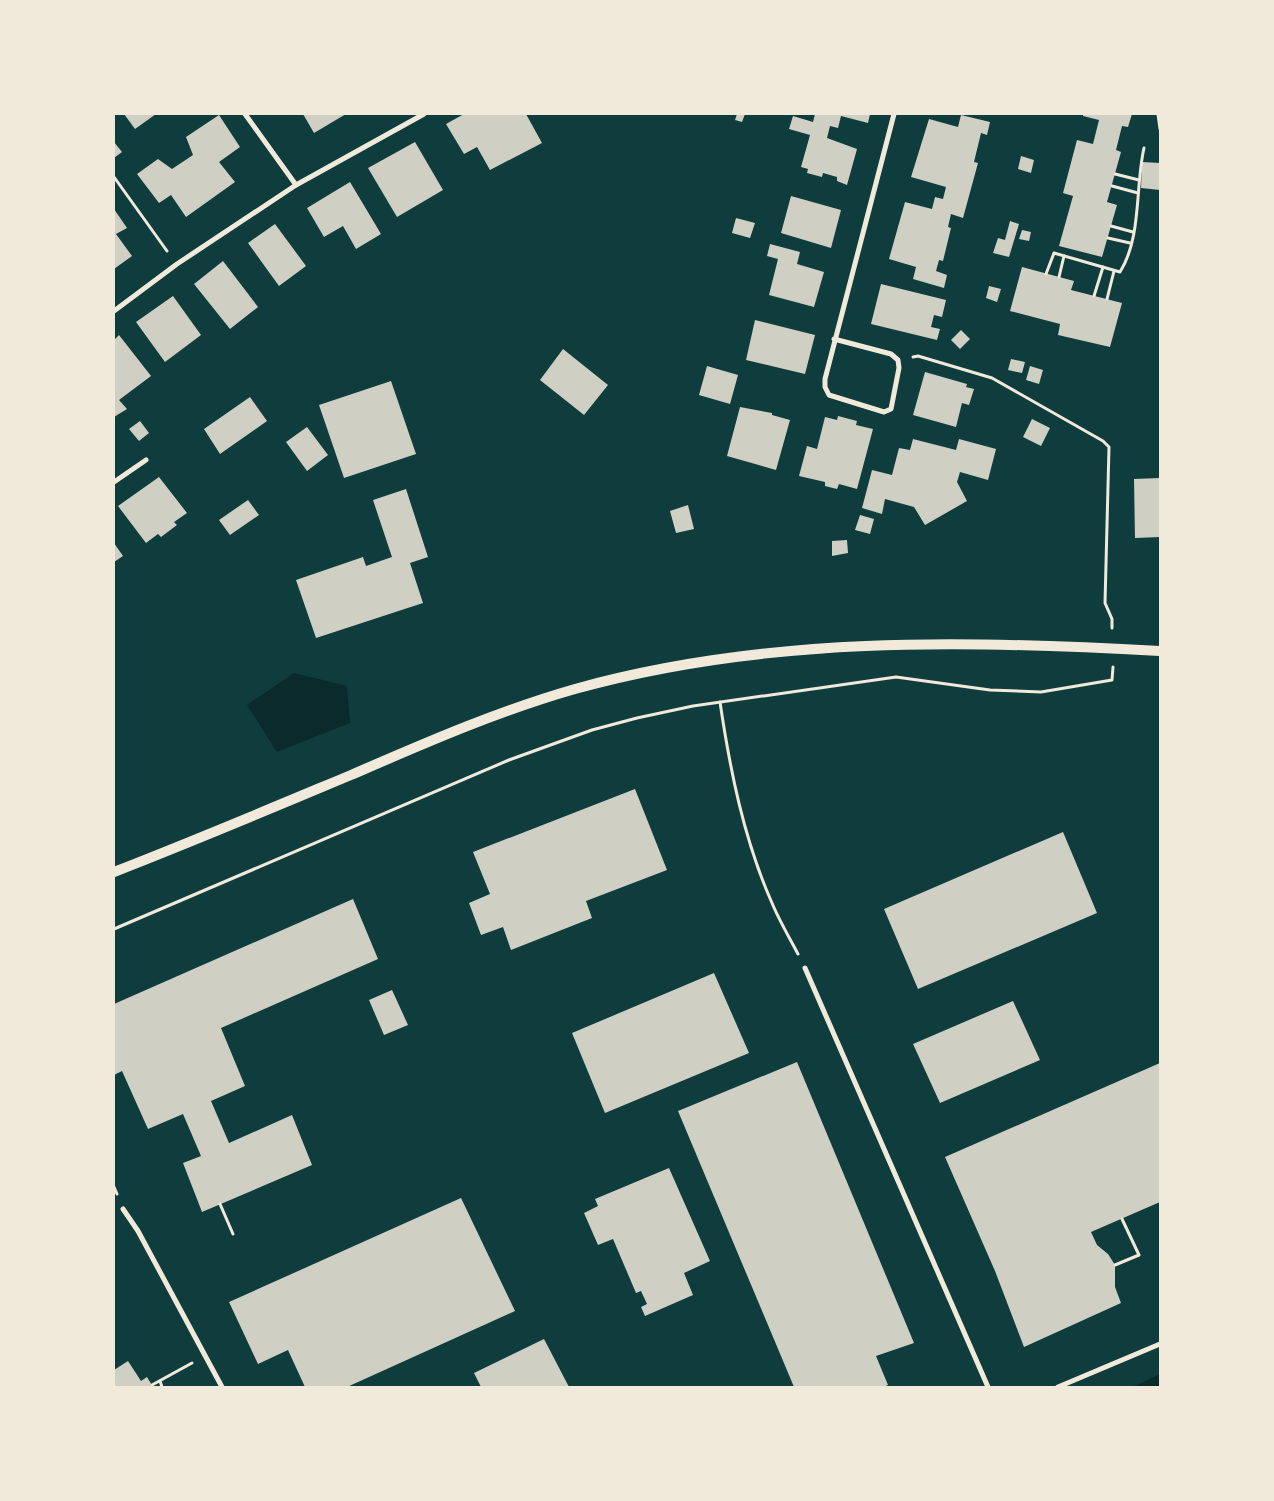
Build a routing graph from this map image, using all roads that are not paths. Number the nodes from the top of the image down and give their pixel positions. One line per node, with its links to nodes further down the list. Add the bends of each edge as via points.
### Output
1 (246, 114): 4 (street)
2 (424, 114): 4 (street)
3 (894, 114): 6 (street)
4 (296, 185): 5 (street, via 177,264)
5 (114, 311)
6 (834, 339): 6 (street, via 825,379 829,395 884,412 891,409 898,360 891,354)
7 (146, 460): 8 (street)
8 (114, 482)
9 (1160, 651): 10 (main road, via 930,644 843,646 785,650 649,670 486,718)
10 (114, 872)
11 (805, 968): 15 (street)
12 (123, 1209): 14 (street)
13 (1160, 1344): 16 (street)
14 (222, 1387)
15 (988, 1387)
16 (1058, 1387)

